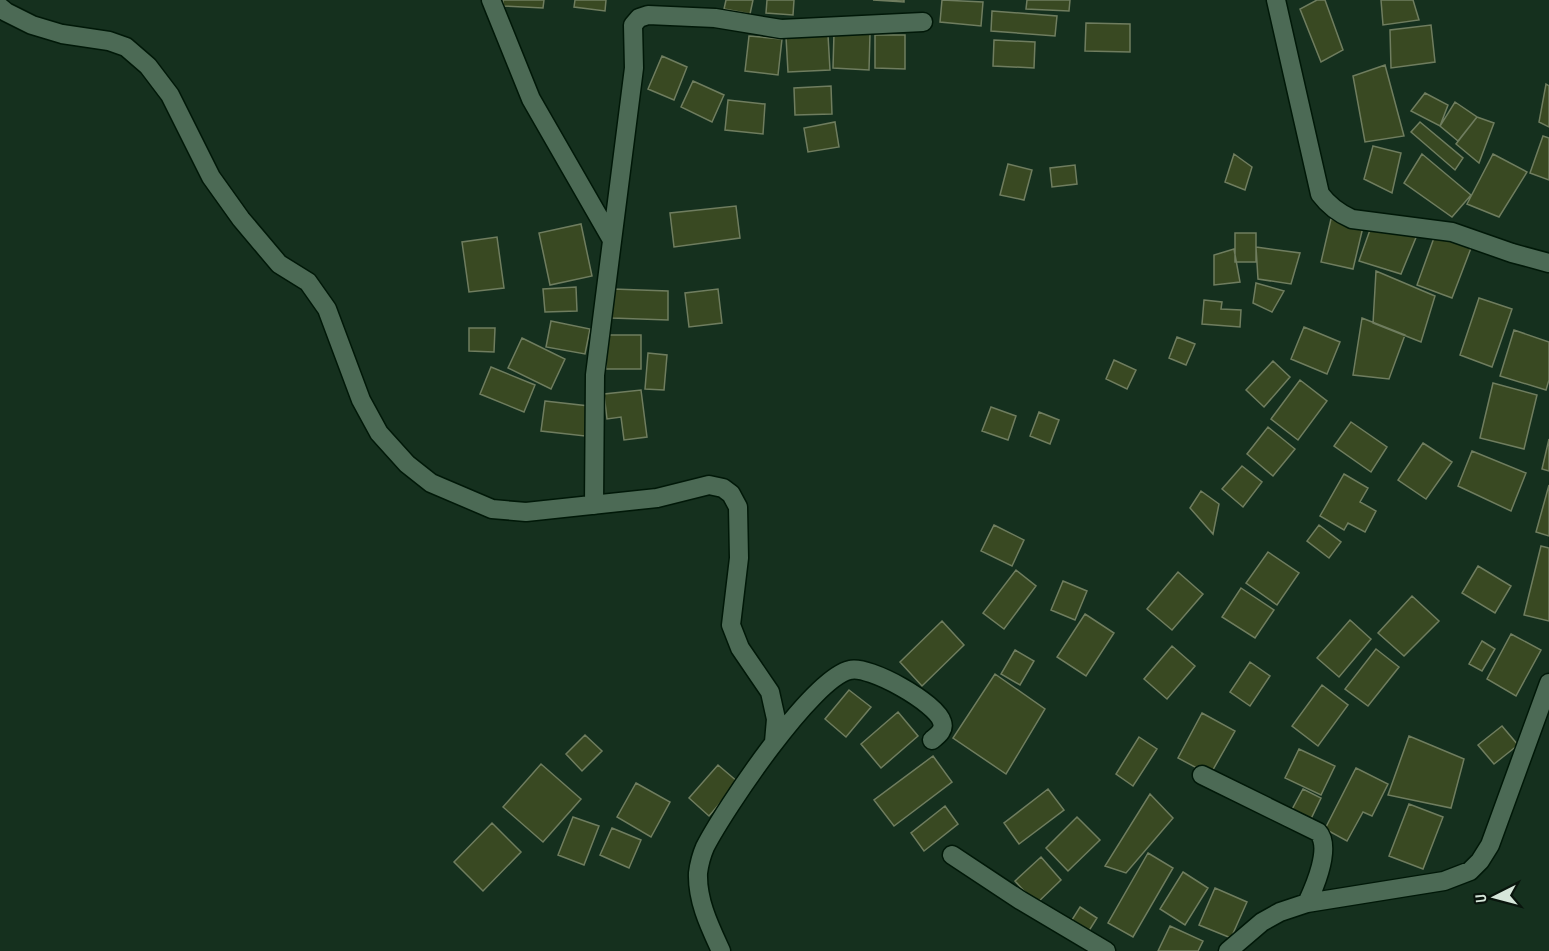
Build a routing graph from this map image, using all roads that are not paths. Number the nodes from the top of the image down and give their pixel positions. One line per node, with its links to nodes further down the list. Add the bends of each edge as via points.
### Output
1 (491, 0): 5 (street, via 531,99)
2 (1276, 0): 6 (street, via 1320,194 1329,206 1352,219 1452,232)
3 (0, 7): 7 (street, via 32,25 126,47 148,66 170,95 212,177 241,219 279,264 308,282 322,301 361,400 379,433 407,464 431,483 492,509 526,512)
4 (923, 22): 5 (street, via 781,29 715,18 639,18 633,25 634,68)
5 (612, 240): 7 (street, via 595,375)
6 (1549, 263)
7 (594, 506): 10 (street, via 657,498 709,484 731,494 738,507 739,558 730,625 740,648 770,692 776,719)
8 (1549, 683): 13 (street, via 1490,845 1470,872 1444,881)
9 (932, 741): 10 (street, via 942,731 943,722 934,709 917,696 855,669 830,680)
10 (774, 742): 14 (street, via 716,828 704,849 698,872 707,920)
11 (1202, 775): 13 (street, via 1323,837 1317,882)
12 (952, 855): 15 (street)
13 (1307, 903): 16 (street, via 1262,922)
14 (722, 951)
15 (1106, 951)
16 (1228, 951)

